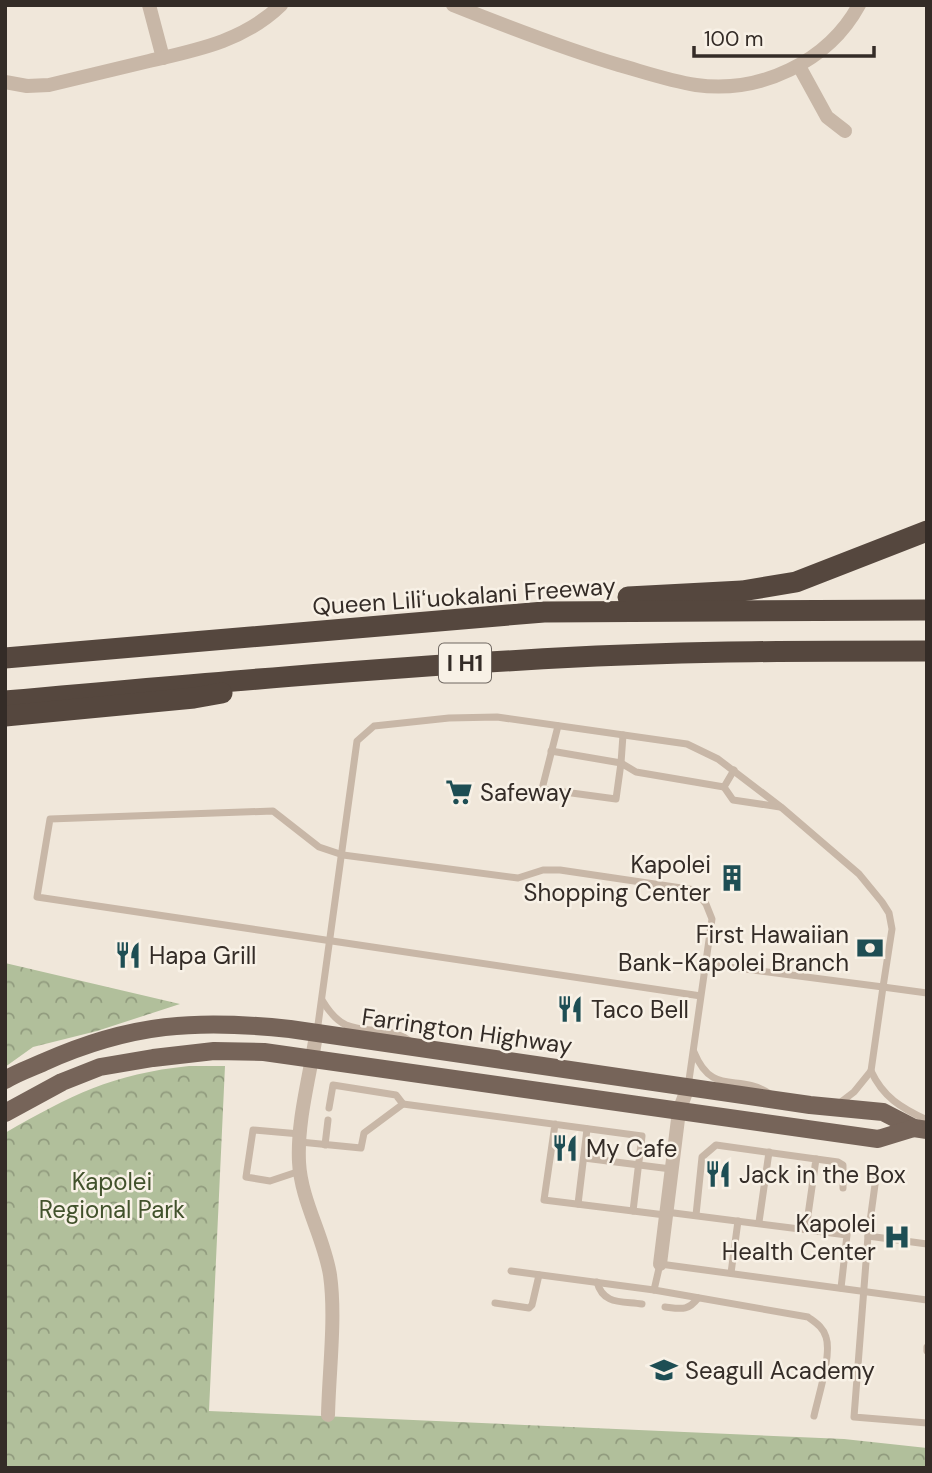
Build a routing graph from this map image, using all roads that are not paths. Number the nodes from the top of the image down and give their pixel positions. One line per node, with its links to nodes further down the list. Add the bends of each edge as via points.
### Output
1 (149, 5): 5 (street)
2 (281, 5): 5 (street, via 231,39)
3 (453, 5): 6 (street, via 563,49 697,85 753,83)
4 (859, 5): 6 (street, via 833,40)
5 (163, 58): 7 (street, via 49,85)
6 (799, 65): 8 (street, via 827,117)
7 (5, 82)
8 (845, 131)
9 (927, 531): 11 (highway, via 830,570 763,589 614,598)
10 (927, 610): 11 (highway, Queen Liliʻuokalani Freeway / I H1)
11 (544, 612): 12 (highway, Queen Liliʻuokalani Freeway / I H1)
12 (190, 642): 13 (highway); 15 (highway, Queen Liliʻuokalani Freeway / I H1)
13 (5, 646)
14 (927, 651): 16 (highway, I H1, via 580,657)
15 (5, 658)
16 (328, 675): 17 (highway, I H1); 18 (highway, via 194,698)
17 (5, 701)
18 (5, 716)
19 (558, 726): 20 (lane); 21 (lane); 26 (lane, via 497,717 374,726 358,741)
20 (623, 735): 22 (lane); 23 (lane, via 687,744)
21 (551, 751): 22 (lane); 22 (lane, via 542,789 616,799)
22 (621, 763): 24 (lane, via 636,772)
23 (734, 770): 24 (lane); 25 (lane)
24 (724, 787): 25 (lane, via 733,800)
25 (781, 807): 29 (lane, via 859,874 889,913 892,929)
26 (343, 855): 27 (lane); 27 (lane, via 319,847 273,811 50,820 37,897); 28 (lane, via 518,878 560,870 695,890 712,919)
27 (329, 940): 31 (lane); 32 (lane)
28 (706, 964): 29 (lane); 31 (lane)
29 (883, 986): 30 (lane); 37 (lane)
30 (927, 993)
31 (701, 996): 35 (lane)
32 (321, 1000): 33 (lane); 34 (lane, via 346,1025 396,1032)
33 (316, 1035): 34 (main road, Farrington Highway); 36 (street); 38 (main road, Farrington Highway, via 260,1026 179,1024 110,1037)
34 (419, 1049): 39 (main road, Farrington Highway)
35 (694, 1051): 39 (lane); 40 (lane, via 714,1079 758,1087)
36 (313, 1060): 44 (main road, Farrington Highway); 45 (main road, Farrington Highway, via 235,1051 100,1067); 50 (street)
37 (871, 1071): 43 (lane); 48 (lane, via 885,1094)
38 (11, 1076)
39 (688, 1087): 40 (main road, Farrington Highway); 44 (street)
40 (782, 1101): 43 (main road, Farrington Highway)
41 (403, 1104): 42 (lane, via 396,1095 333,1085); 47 (lane); 51 (lane, via 364,1133 361,1148)
42 (330, 1108)
43 (834, 1108): 48 (main road, Farrington Highway, via 883,1112)
44 (679, 1111): 48 (main road, Farrington Highway, via 878,1139); 56 (street)
45 (5, 1113)
46 (328, 1120): 51 (lane)
47 (555, 1124): 49 (lane); 60 (lane, via 544,1200)
48 (922, 1126)
49 (587, 1129): 53 (lane); 55 (lane, via 642,1136)
50 (300, 1138): 51 (lane); 58 (street); 58 (lane, via 253,1130 246,1177 270,1181)
51 (324, 1144)
52 (769, 1152): 54 (lane); 63 (lane, via 716,1145 708,1149 702,1157); 65 (lane)
53 (584, 1158): 55 (lane); 60 (lane)
54 (816, 1159): 59 (lane, via 843,1165); 67 (lane)
55 (638, 1165): 56 (lane); 61 (lane)
56 (671, 1169): 62 (street)
57 (877, 1170): 69 (lane)
58 (300, 1171): 84 (street, via 332,1292)
59 (843, 1188)
60 (578, 1204): 61 (lane)
61 (633, 1211): 62 (lane)
62 (665, 1213): 63 (lane); 71 (street)
63 (696, 1215): 64 (lane)
64 (738, 1221): 65 (lane); 73 (lane)
65 (759, 1222): 67 (lane)
66 (839, 1223): 68 (lane)
67 (806, 1229): 68 (lane)
68 (837, 1234): 76 (lane, via 847,1235)
69 (869, 1236): 70 (lane); 78 (lane)
70 (927, 1244)
71 (660, 1264): 73 (lane); 77 (lane)
72 (511, 1271): 74 (lane)
73 (731, 1273): 76 (lane)
74 (539, 1275): 75 (lane); 81 (lane, via 528,1308)
75 (597, 1282): 77 (lane); 82 (lane, via 605,1298)
76 (841, 1288): 78 (lane)
77 (654, 1290): 79 (lane)
78 (863, 1292): 80 (lane); 86 (lane, via 854,1418)
79 (698, 1297): 83 (lane, via 686,1310); 85 (lane, via 808,1317 820,1325 828,1349)
80 (927, 1300)
81 (495, 1303)
82 (642, 1304)
83 (666, 1307)
84 (328, 1415)
85 (814, 1416)
86 (927, 1423)

